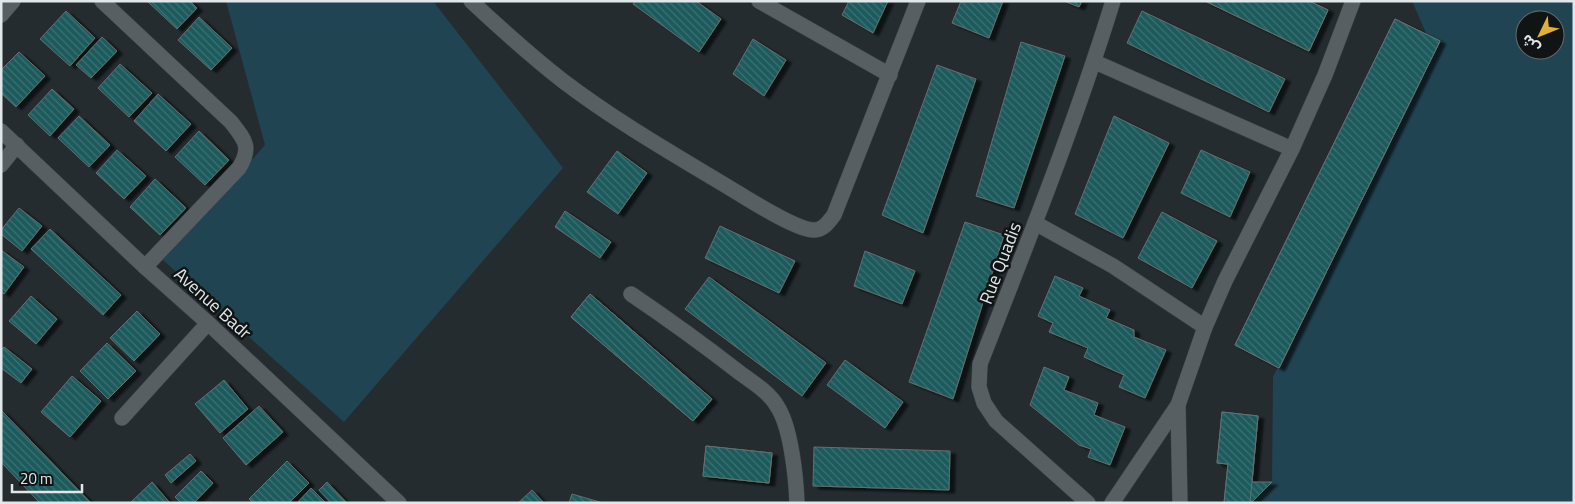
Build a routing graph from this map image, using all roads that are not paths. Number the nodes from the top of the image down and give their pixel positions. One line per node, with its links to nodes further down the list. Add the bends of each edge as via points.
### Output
1 (13, 1): 8 (street)
2 (102, 1): 16 (street, via 231,122 244,138 247,149 238,168)
3 (471, 1): 10 (street, via 564,81 623,123 765,209 802,227 816,230 826,225 834,214)
4 (759, 1): 10 (street)
5 (918, 1): 10 (street)
6 (1113, 1): 9 (street, Rue Quadis)
7 (1353, 1): 13 (street, via 1326,75)
8 (1, 15)
9 (1095, 62): 13 (street); 15 (street, Rue Quadis)
10 (890, 75)
11 (1, 131): 12 (street, Avenue Badr)
12 (17, 145): 14 (street); 16 (street, Avenue Badr)
13 (1292, 149): 19 (street)
14 (1, 166)
15 (1035, 223): 19 (street, via 1114,266); 24 (street, Rue Quadis, via 980,364 979,387 984,403 996,421)
16 (145, 267): 18 (street, Avenue Badr)
17 (631, 294): 23 (street, via 688,333 765,392 777,405 785,422)
18 (208, 323): 21 (street); 22 (street, Avenue Badr)
19 (1205, 327): 20 (street)
20 (1178, 405): 25 (street); 26 (street)
21 (122, 418)
22 (399, 503)
23 (797, 503)
24 (1088, 503)
25 (1112, 503)
26 (1180, 503)

